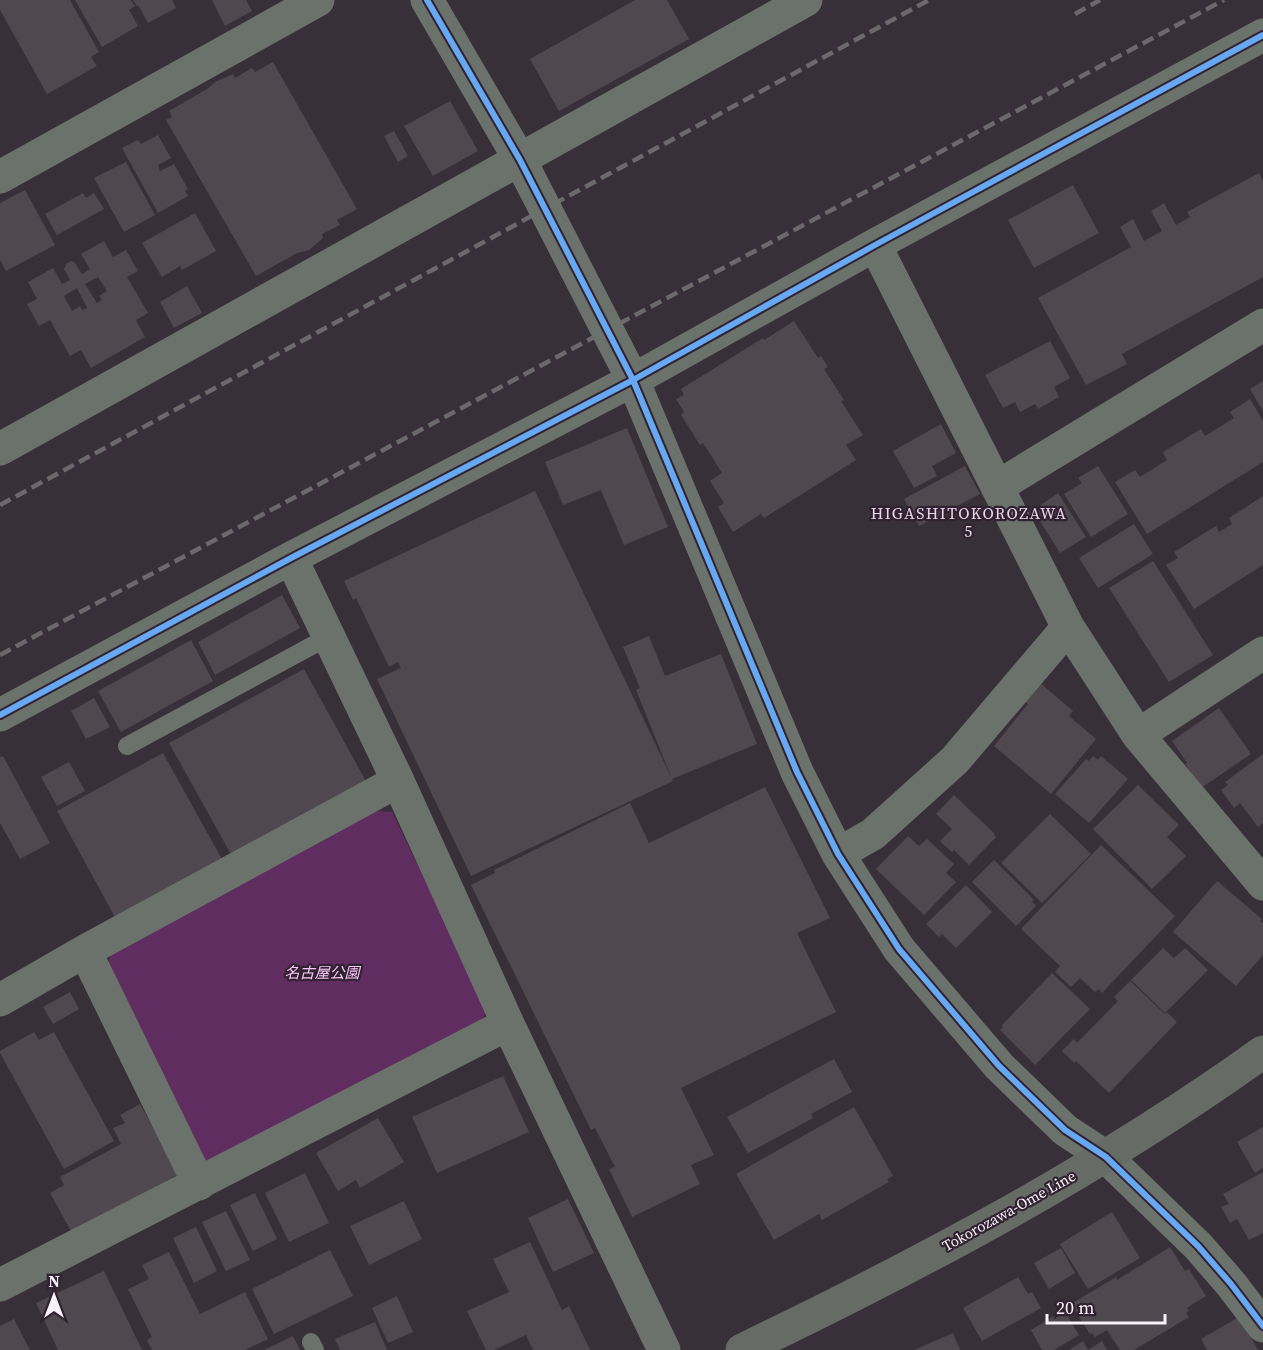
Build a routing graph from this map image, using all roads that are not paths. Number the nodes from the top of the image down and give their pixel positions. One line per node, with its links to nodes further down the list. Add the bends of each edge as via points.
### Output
1 (318, 0): 6 (street)
2 (427, 0): 5 (street)
3 (806, 0): 5 (street)
4 (1263, 35): 7 (street)
5 (520, 160): 9 (street, bridge); 10 (street)
6 (0, 177)
7 (875, 245): 9 (street); 11 (street)
8 (1263, 325): 11 (street)
9 (633, 380): 12 (street); 20 (street, via 796,772)
10 (0, 449)
11 (997, 487): 13 (street)
12 (291, 558): 14 (street); 16 (street)
13 (1068, 627): 17 (street); 20 (street, via 955,760 873,834)
14 (328, 637): 18 (lane); 19 (street)
15 (1263, 653): 17 (street)
16 (0, 715)
17 (1138, 735): 21 (street)
18 (127, 746)
19 (398, 781): 22 (street); 24 (street)
20 (838, 854): 26 (street, via 899,949 999,1066 1065,1130)
21 (1263, 884)
22 (85, 951): 23 (street); 27 (street)
23 (0, 999)
24 (508, 1024): 27 (street); 30 (street)
25 (1263, 1052): 26 (main road, Tokorozawa-Ome Line)
26 (1106, 1157): 29 (street, via 1198,1246); 31 (main road, Tokorozawa-Ome Line, via 952,1244)
27 (199, 1184): 28 (street)
28 (0, 1285)
29 (1263, 1326)
30 (664, 1350)
31 (742, 1350)

